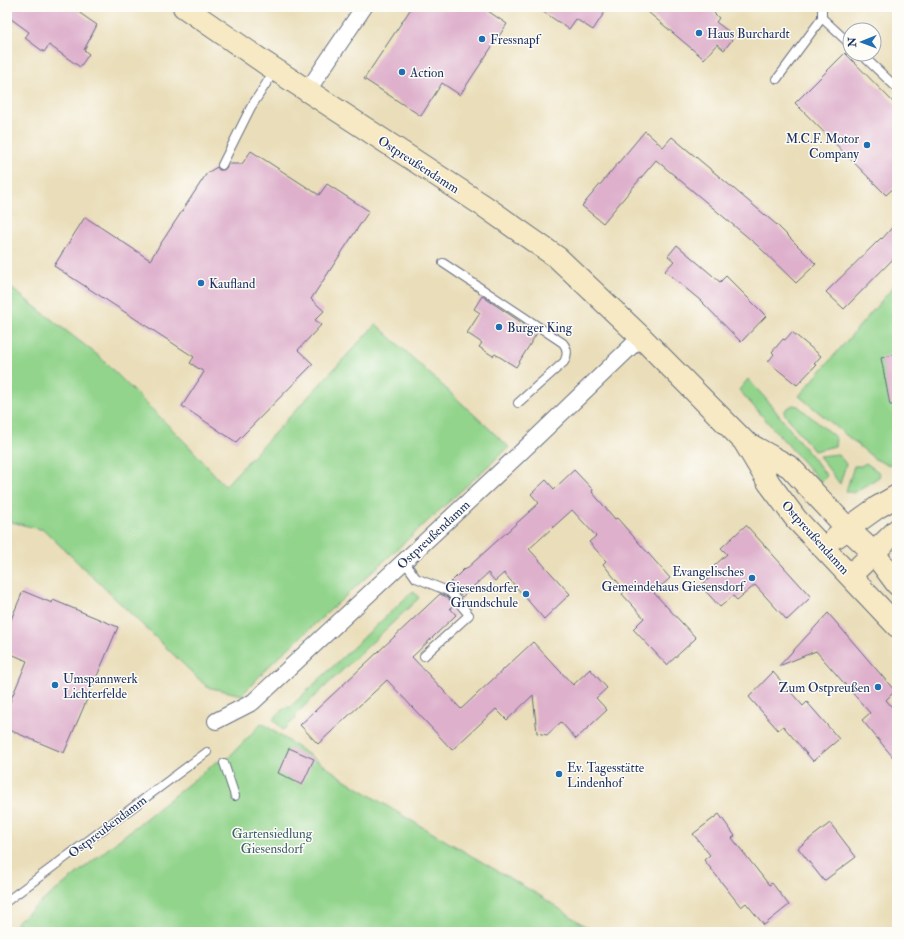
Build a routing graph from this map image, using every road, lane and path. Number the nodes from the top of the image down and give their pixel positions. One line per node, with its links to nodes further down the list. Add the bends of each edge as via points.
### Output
1 (184, 7): 7 (main road, Ostpreußendamm)
2 (364, 7): 10 (street)
3 (822, 7): 4 (lane)
4 (822, 18): 5 (lane); 8 (lane)
5 (842, 37)
6 (869, 62): 9 (lane)
7 (276, 69): 10 (main road, Ostpreußendamm); 11 (lane, via 251,107)
8 (777, 79)
9 (897, 88)
10 (308, 90): 13 (main road, Ostpreußendamm, via 558,258)
11 (222, 165)
12 (443, 263): 14 (lane, via 566,347 567,355 564,362)
13 (641, 337): 15 (main road, Ostpreußendamm); 21 (street, Ostpreußendamm)
14 (518, 403)
15 (744, 441): 17 (main road, Ostpreußendamm, via 790,467); 19 (main road, Ostpreußendamm, via 768,483)
16 (897, 496): 17 (main road)
17 (847, 528): 19 (main road); 20 (main road, Ostpreußendamm)
18 (897, 530): 20 (main road)
19 (823, 548): 22 (main road, Ostpreußendamm)
20 (874, 553): 22 (main road); 23 (main road, Ostpreußendamm)
21 (404, 561): 25 (lane, via 416,578 450,592 469,615); 26 (street, Ostpreußendamm, via 253,702)
22 (850, 576): 24 (main road, Ostpreußendamm)
23 (897, 584)
24 (897, 626)
25 (424, 656)
26 (216, 721)
27 (207, 752): 30 (lane, Ostpreußendamm)
28 (224, 763): 29 (lane)
29 (235, 796)
30 (7, 901)

